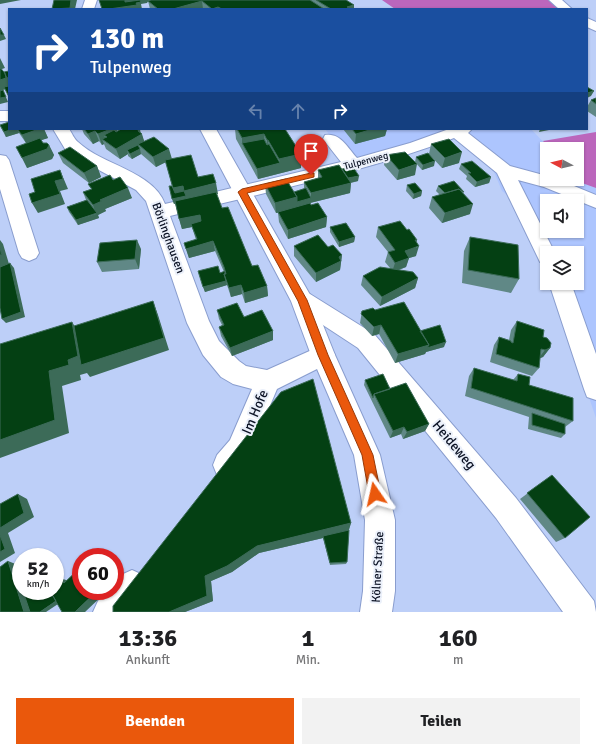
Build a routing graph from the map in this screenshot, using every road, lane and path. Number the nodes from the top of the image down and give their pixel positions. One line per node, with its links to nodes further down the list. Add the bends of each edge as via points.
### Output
1 (555, 0): 2 (street)
2 (565, 8)
3 (62, 130): 12 (street, Börlinghausen, via 77,150 142,186 154,199)
4 (209, 130): 10 (street, Kölner Straße)
5 (460, 130): 8 (street, Tulpenweg, via 416,147); 9 (street)
6 (331, 139): 8 (street)
7 (0, 160): 14 (street)
8 (353, 165): 10 (street, Tulpenweg)
9 (504, 170): 11 (street, via 550,183); 13 (street)
10 (242, 192): 12 (street, Tulpenweg); 16 (street, Kölner Straße)
11 (596, 202)
12 (159, 212): 18 (street, Börlinghausen, via 198,323 211,348 230,369)
13 (542, 246)
14 (29, 253)
15 (562, 290): 19 (street)
16 (302, 300): 17 (street, Kölner Straße); 24 (street, Heideweg, via 366,341 506,508)
17 (323, 355): 18 (street, Im Hofe); 23 (street, Kölner Straße, via 367,455 380,520 379,591)
18 (255, 378): 20 (street, Im Hofe, via 239,449)
19 (596, 388)
20 (211, 486)
21 (149, 566): 22 (street)
22 (109, 612)
23 (376, 612)
24 (583, 612)

